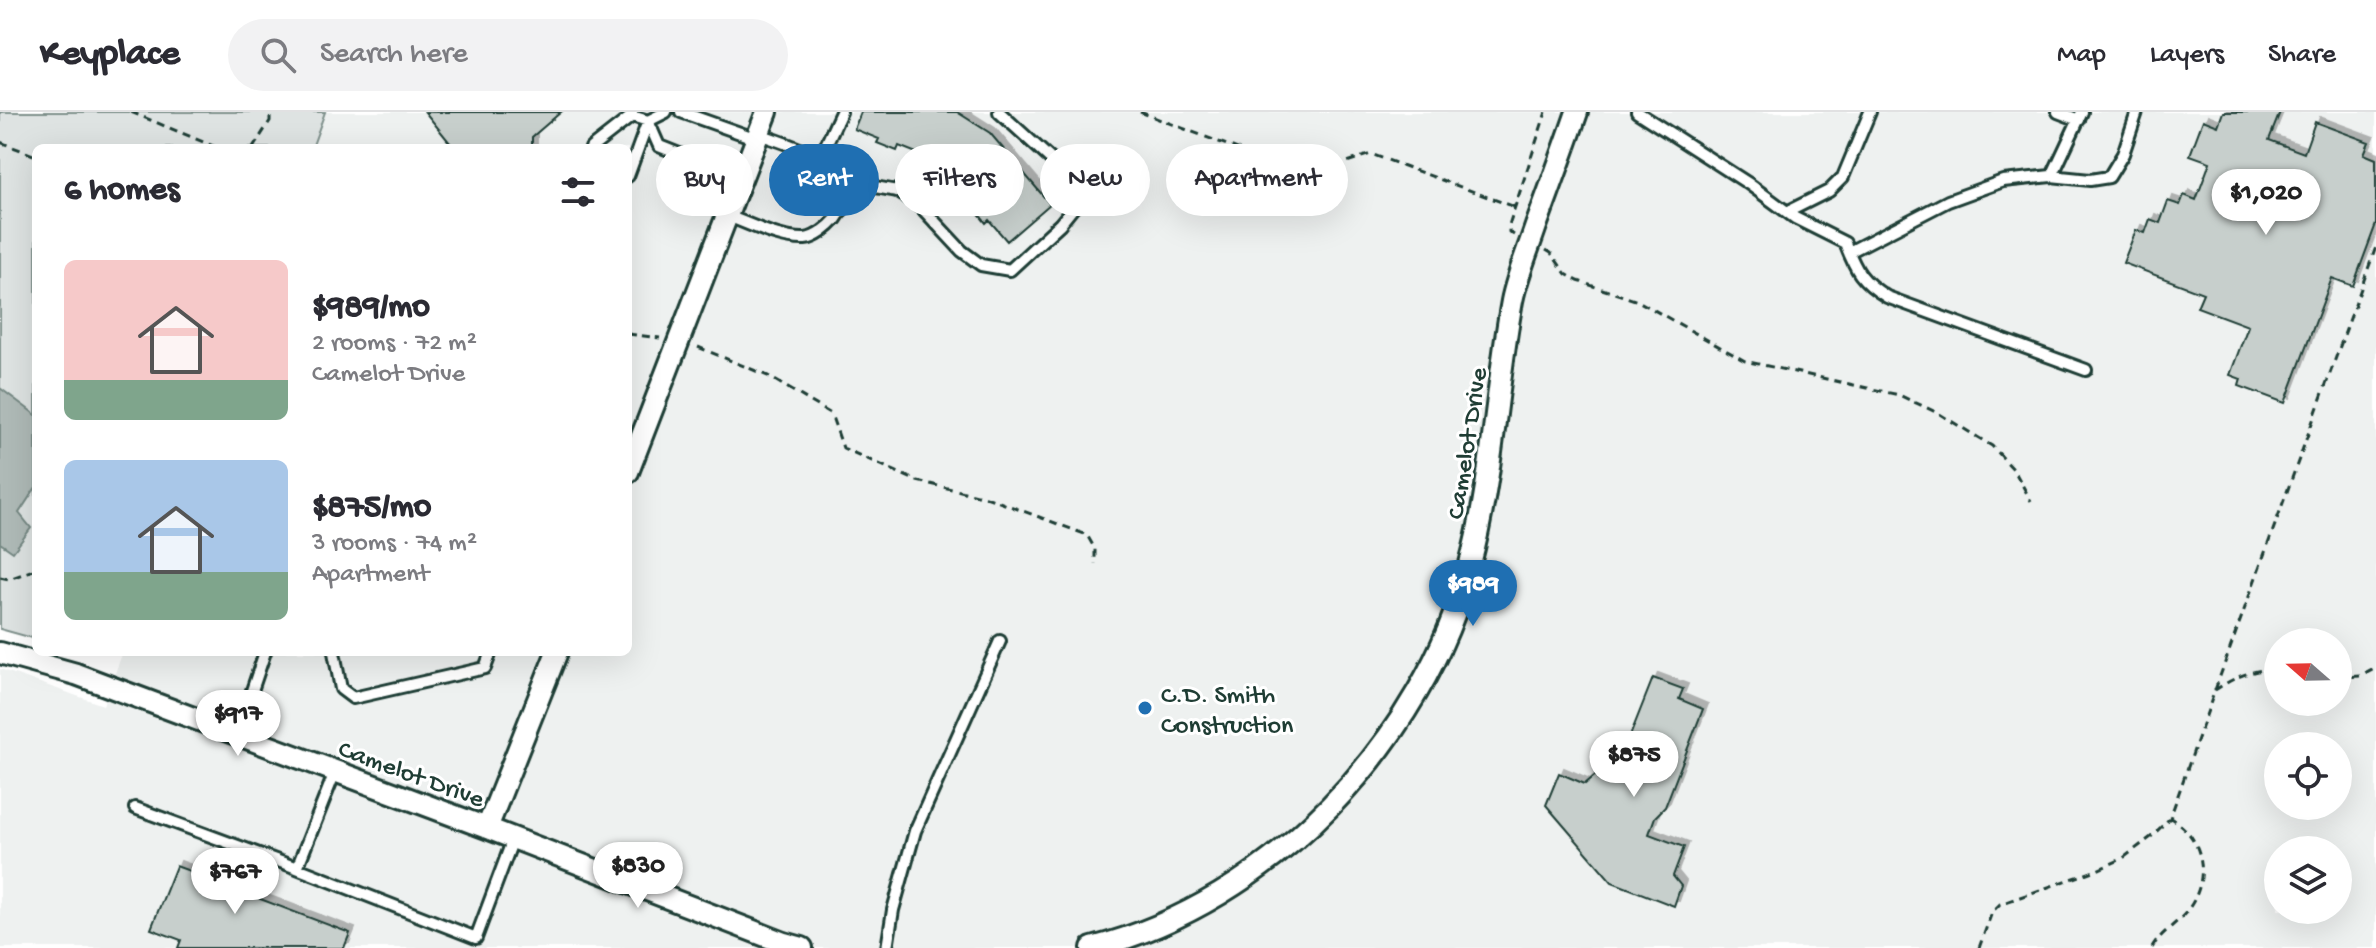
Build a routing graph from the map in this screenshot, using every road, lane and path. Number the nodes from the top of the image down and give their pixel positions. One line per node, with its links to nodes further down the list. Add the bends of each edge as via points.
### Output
1 (131, 112): 20 (path)
2 (270, 112): 21 (path)
3 (666, 112): 17 (lane)
4 (681, 112): 18 (lane)
5 (767, 112): 18 (street)
6 (841, 112): 25 (lane)
7 (999, 112): 30 (lane, via 1078,190 1077,203 1060,224 1010,270 981,265 921,207 897,191)
8 (1140, 112): 31 (path, via 1314,178 1371,154)
9 (1546, 112): 31 (path)
10 (1577, 112): 35 (street, Camelot Drive)
11 (1637, 112): 32 (lane)
12 (1870, 112): 32 (lane, via 1843,177 1829,191)
13 (2058, 112): 16 (lane)
14 (2137, 112): 29 (lane, via 2109,177)
15 (632, 114): 17 (lane); 22 (lane)
16 (2080, 116): 29 (lane)
17 (648, 121): 23 (lane); 28 (lane)
18 (758, 137): 24 (lane); 26 (street)
19 (0, 142): 27 (path)
20 (208, 144)
21 (256, 144)
22 (596, 144)
23 (658, 144)
24 (779, 144)
25 (826, 144)
26 (753, 150)
27 (32, 154)
28 (632, 165)
29 (2052, 176): 37 (lane, via 2003,181 1948,201)
30 (879, 188)
31 (1515, 207): 35 (path, via 1509,232)
32 (1787, 212): 37 (lane, via 1845,243)
33 (727, 216): 34 (lane, via 778,234 811,238); 39 (street)
34 (837, 216)
35 (1530, 243): 42 (path, via 1551,253 1578,281 1638,301 1745,361 1899,395 1938,413 1992,446 2014,470); 66 (street, Camelot Drive, via 1513,298 1470,567 1451,626 1407,711 1322,814 1264,864 1199,906)
36 (2376, 247): 55 (path)
37 (1849, 252): 40 (lane, via 1865,284 1887,297)
38 (632, 334): 39 (path)
39 (680, 339): 41 (street); 43 (path, via 768,376 831,414 843,448 917,481 986,497 1087,535)
40 (2086, 370)
41 (632, 462)
42 (2031, 501)
43 (1095, 564)
44 (32, 570): 45 (path)
45 (0, 577)
46 (1000, 641): 65 (lane, via 915,831)
47 (0, 653): 56 (street, Camelot Drive, via 76,674)
48 (264, 656): 56 (lane)
49 (335, 656): 50 (lane, via 341,689 353,698 485,668)
50 (490, 656)
51 (555, 656): 60 (street)
52 (2376, 668): 54 (path)
53 (2264, 669): 55 (path)
54 (2352, 676)
55 (2215, 690): 59 (path)
56 (237, 735): 57 (street, Camelot Drive)
57 (335, 772): 60 (street, Camelot Drive); 62 (lane)
58 (135, 808): 62 (lane)
59 (2170, 818): 67 (path, via 2122,859 2000,904 1985,926); 68 (path, via 2190,832 2201,875 2190,907)
60 (487, 828): 61 (street, Camelot Drive)
61 (513, 839): 63 (lane); 64 (street, Camelot Drive)
62 (297, 868): 63 (lane)
63 (474, 943)
64 (802, 948)
65 (887, 948)
66 (1092, 948)
67 (1979, 948)
68 (2152, 948)

